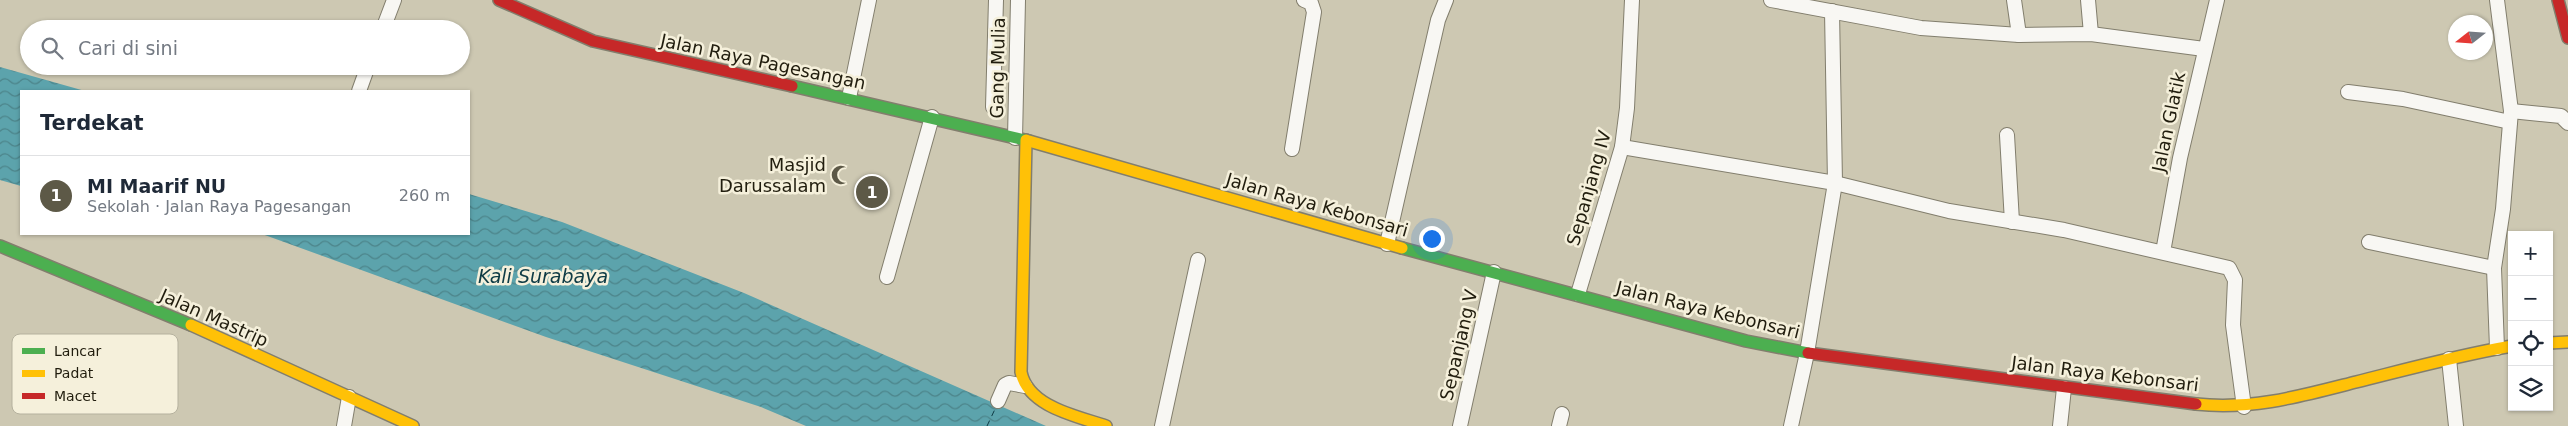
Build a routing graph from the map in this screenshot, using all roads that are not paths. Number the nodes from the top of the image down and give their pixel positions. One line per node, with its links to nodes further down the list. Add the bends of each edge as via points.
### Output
1 (394, 0): 17 (street)
2 (499, 0): 15 (main road, Jalan Raya Pagesangan)
3 (869, 0): 25 (street)
4 (996, 0): 26 (street)
5 (1018, 0): 31 (street, Gang Mulia)
6 (1304, 0): 33 (street, via 1311,3 1314,12)
7 (1446, 0): 37 (street, via 1438,20)
8 (1632, 0): 32 (street, Sepanjang IV)
9 (1771, 0): 16 (street)
10 (2014, 0): 19 (street)
11 (2088, 0): 18 (street)
12 (2216, 0): 21 (street, Jalan Glatik)
13 (2497, 0): 27 (street)
14 (2558, 0): 20 (main road)
15 (520, 4): 25 (main road, Jalan Raya Pagesangan, via 594,41)
16 (1841, 8): 19 (street, via 1921,28); 34 (street)
17 (386, 20)
18 (2091, 34): 19 (street); 21 (street)
19 (2019, 35)
20 (2568, 38)
21 (2204, 49): 39 (street, Jalan Glatik)
22 (365, 75): 23 (street)
23 (359, 90)
24 (2348, 92): 27 (street)
25 (849, 98): 28 (main road, Jalan Raya Pagesangan)
26 (992, 107)
27 (2511, 116): 29 (street, via 2561,116); 41 (street)
28 (932, 117): 31 (main road, Jalan Raya Pagesangan); 43 (street)
29 (2568, 123)
30 (2007, 135): 35 (street)
31 (1021, 139): 37 (main road, Jalan Raya Kebonsari); 51 (main road, via 1020,372)
32 (1622, 147): 34 (street); 44 (street, Sepanjang IV)
33 (1292, 149)
34 (1835, 183): 35 (street, via 1949,211); 49 (street)
35 (2012, 222): 39 (street)
36 (2369, 242): 41 (street)
37 (1386, 244): 42 (main road, Jalan Raya Kebonsari)
38 (0, 246): 53 (main road, Jalan Mastrip)
39 (2163, 252): 55 (street, via 2229,268 2232,272 2235,280 2235,341)
40 (1198, 260): 59 (street)
41 (2494, 268): 48 (street)
42 (1494, 272): 44 (main road, Jalan Raya Kebonsari); 60 (street, Sepanjang V)
43 (888, 277)
44 (1578, 294): 49 (main road, Jalan Raya Kebonsari, via 1746,341)
45 (2568, 342): 46 (main road)
46 (2553, 343)
47 (2508, 347): 48 (main road, Jalan Raya Kebonsari)
48 (2497, 348): 50 (main road, Jalan Raya Kebonsari)
49 (1807, 354): 52 (main road, Jalan Raya Kebonsari, via 1919,366); 61 (street)
50 (2450, 359): 55 (main road, Jalan Raya Kebonsari); 63 (street)
51 (1025, 386): 54 (street, via 1005,385); 58 (main road, via 1056,407)
52 (2064, 388): 55 (main road, Jalan Raya Kebonsari); 62 (street)
53 (349, 397): 56 (street); 57 (main road, Jalan Mastrip)
54 (998, 401)
55 (2244, 407)
56 (344, 426)
57 (413, 426)
58 (1106, 426)
59 (1162, 426)
60 (1460, 426)
61 (1791, 426)
62 (2060, 426)
63 (2456, 426)

